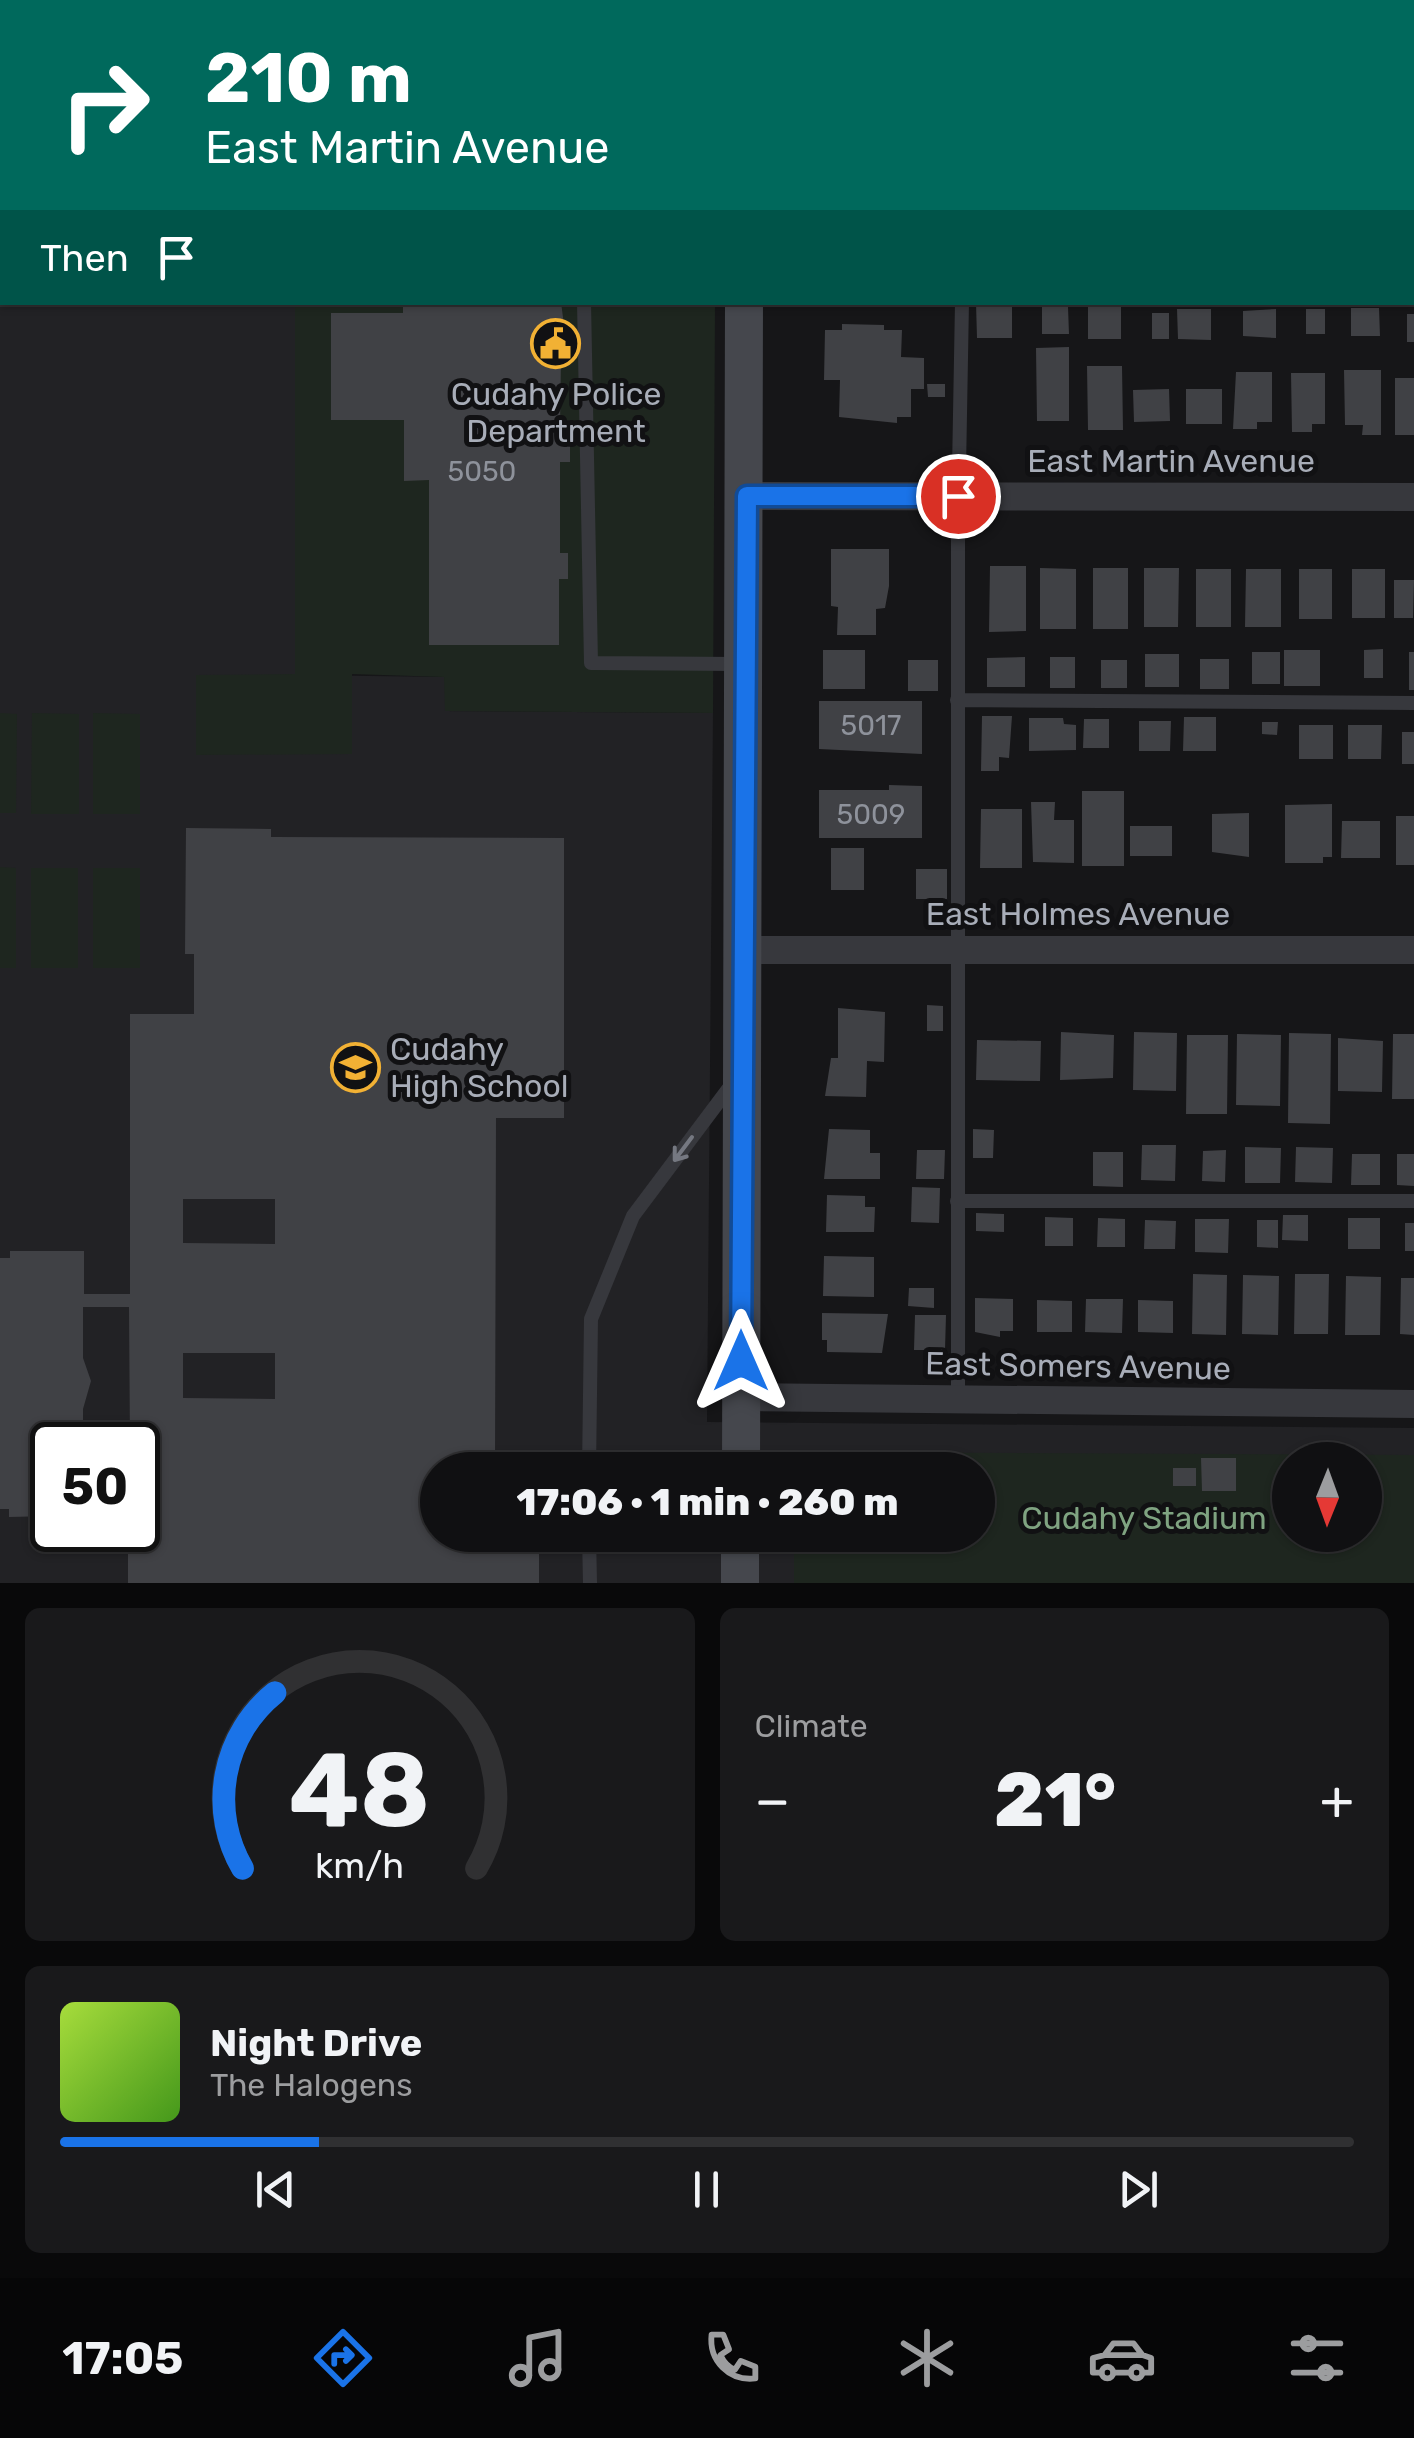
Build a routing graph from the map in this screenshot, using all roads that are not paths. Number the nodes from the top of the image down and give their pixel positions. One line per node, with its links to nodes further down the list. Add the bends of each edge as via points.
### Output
1 (584, 305): 7 (lane, via 591,663)
2 (744, 305): 4 (main road)
3 (962, 305): 5 (lane)
4 (747, 496): 5 (street, East Martin Avenue); 7 (main road)
5 (958, 496): 6 (street, East Martin Avenue); 8 (lane)
6 (1414, 496)
7 (745, 664): 11 (main road)
8 (957, 700): 9 (lane); 10 (lane)
9 (1414, 703)
10 (957, 949): 11 (street, East Holmes Avenue); 12 (street, East Holmes Avenue); 14 (lane)
11 (742, 950): 13 (main road)
12 (1414, 950)
13 (741, 1071): 16 (main road); 19 (lane, one-way to 19, via 633,1216 591,1319)
14 (957, 1200): 15 (lane); 17 (lane)
15 (1414, 1201)
16 (741, 1397): 17 (street, East Somers Avenue); 20 (main road)
17 (958, 1399): 18 (street, East Somers Avenue)
18 (1414, 1404)
19 (589, 1452)
20 (740, 1452)
21 (590, 1552): 23 (lane)
22 (740, 1552): 24 (main road)
23 (590, 1583)
24 (740, 1583)

